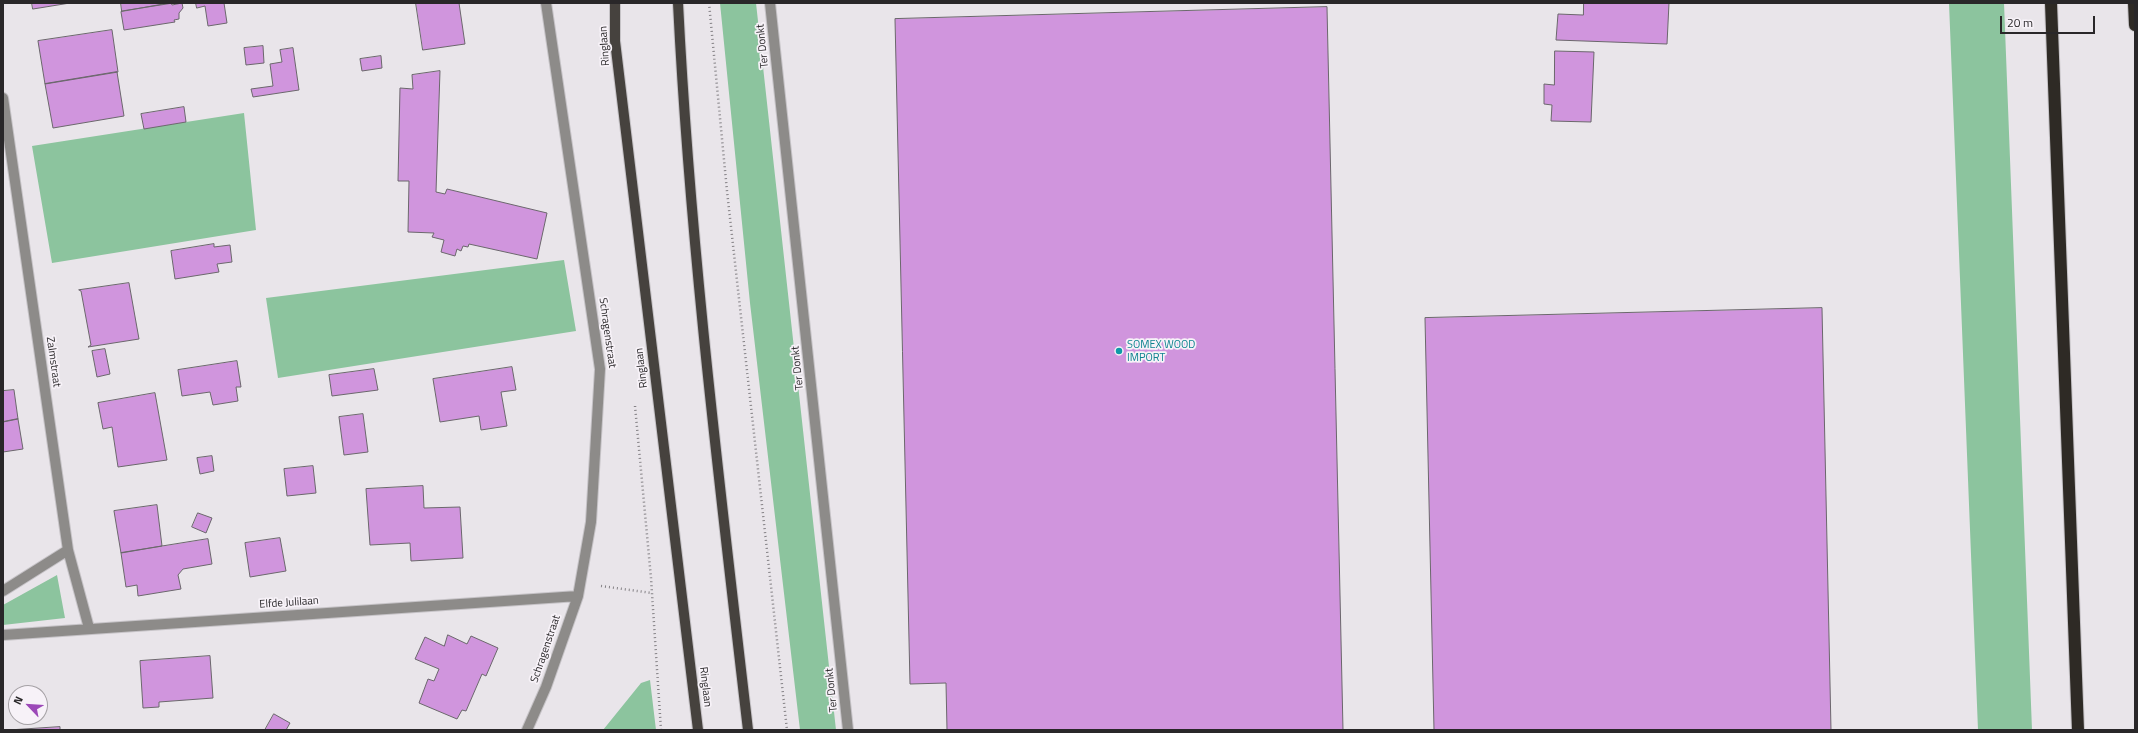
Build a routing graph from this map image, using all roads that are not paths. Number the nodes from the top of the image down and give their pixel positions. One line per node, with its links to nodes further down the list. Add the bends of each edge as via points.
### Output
1 (546, 3): 11 (street, Schragenstraat, via 600,369 591,522)
2 (615, 3): 15 (main road, Ringlaan, via 615,41)
3 (678, 3): 16 (main road, via 695,233 724,525)
4 (770, 3): 17 (street, Ter Donkt)
5 (2051, 3): 18 (highway)
6 (2134, 3): 7 (highway)
7 (2135, 25)
8 (3, 98): 9 (street, Zalmstraat)
9 (68, 550): 10 (street); 12 (street, Zalmstraat)
10 (3, 591)
11 (578, 596): 12 (street, Elfde Julilaan); 14 (street, Schragenstraat, via 546,687)
12 (89, 628): 13 (street, Elfde Julilaan)
13 (3, 635)
14 (527, 730)
15 (698, 730)
16 (748, 730)
17 (848, 730)
18 (2078, 730)

